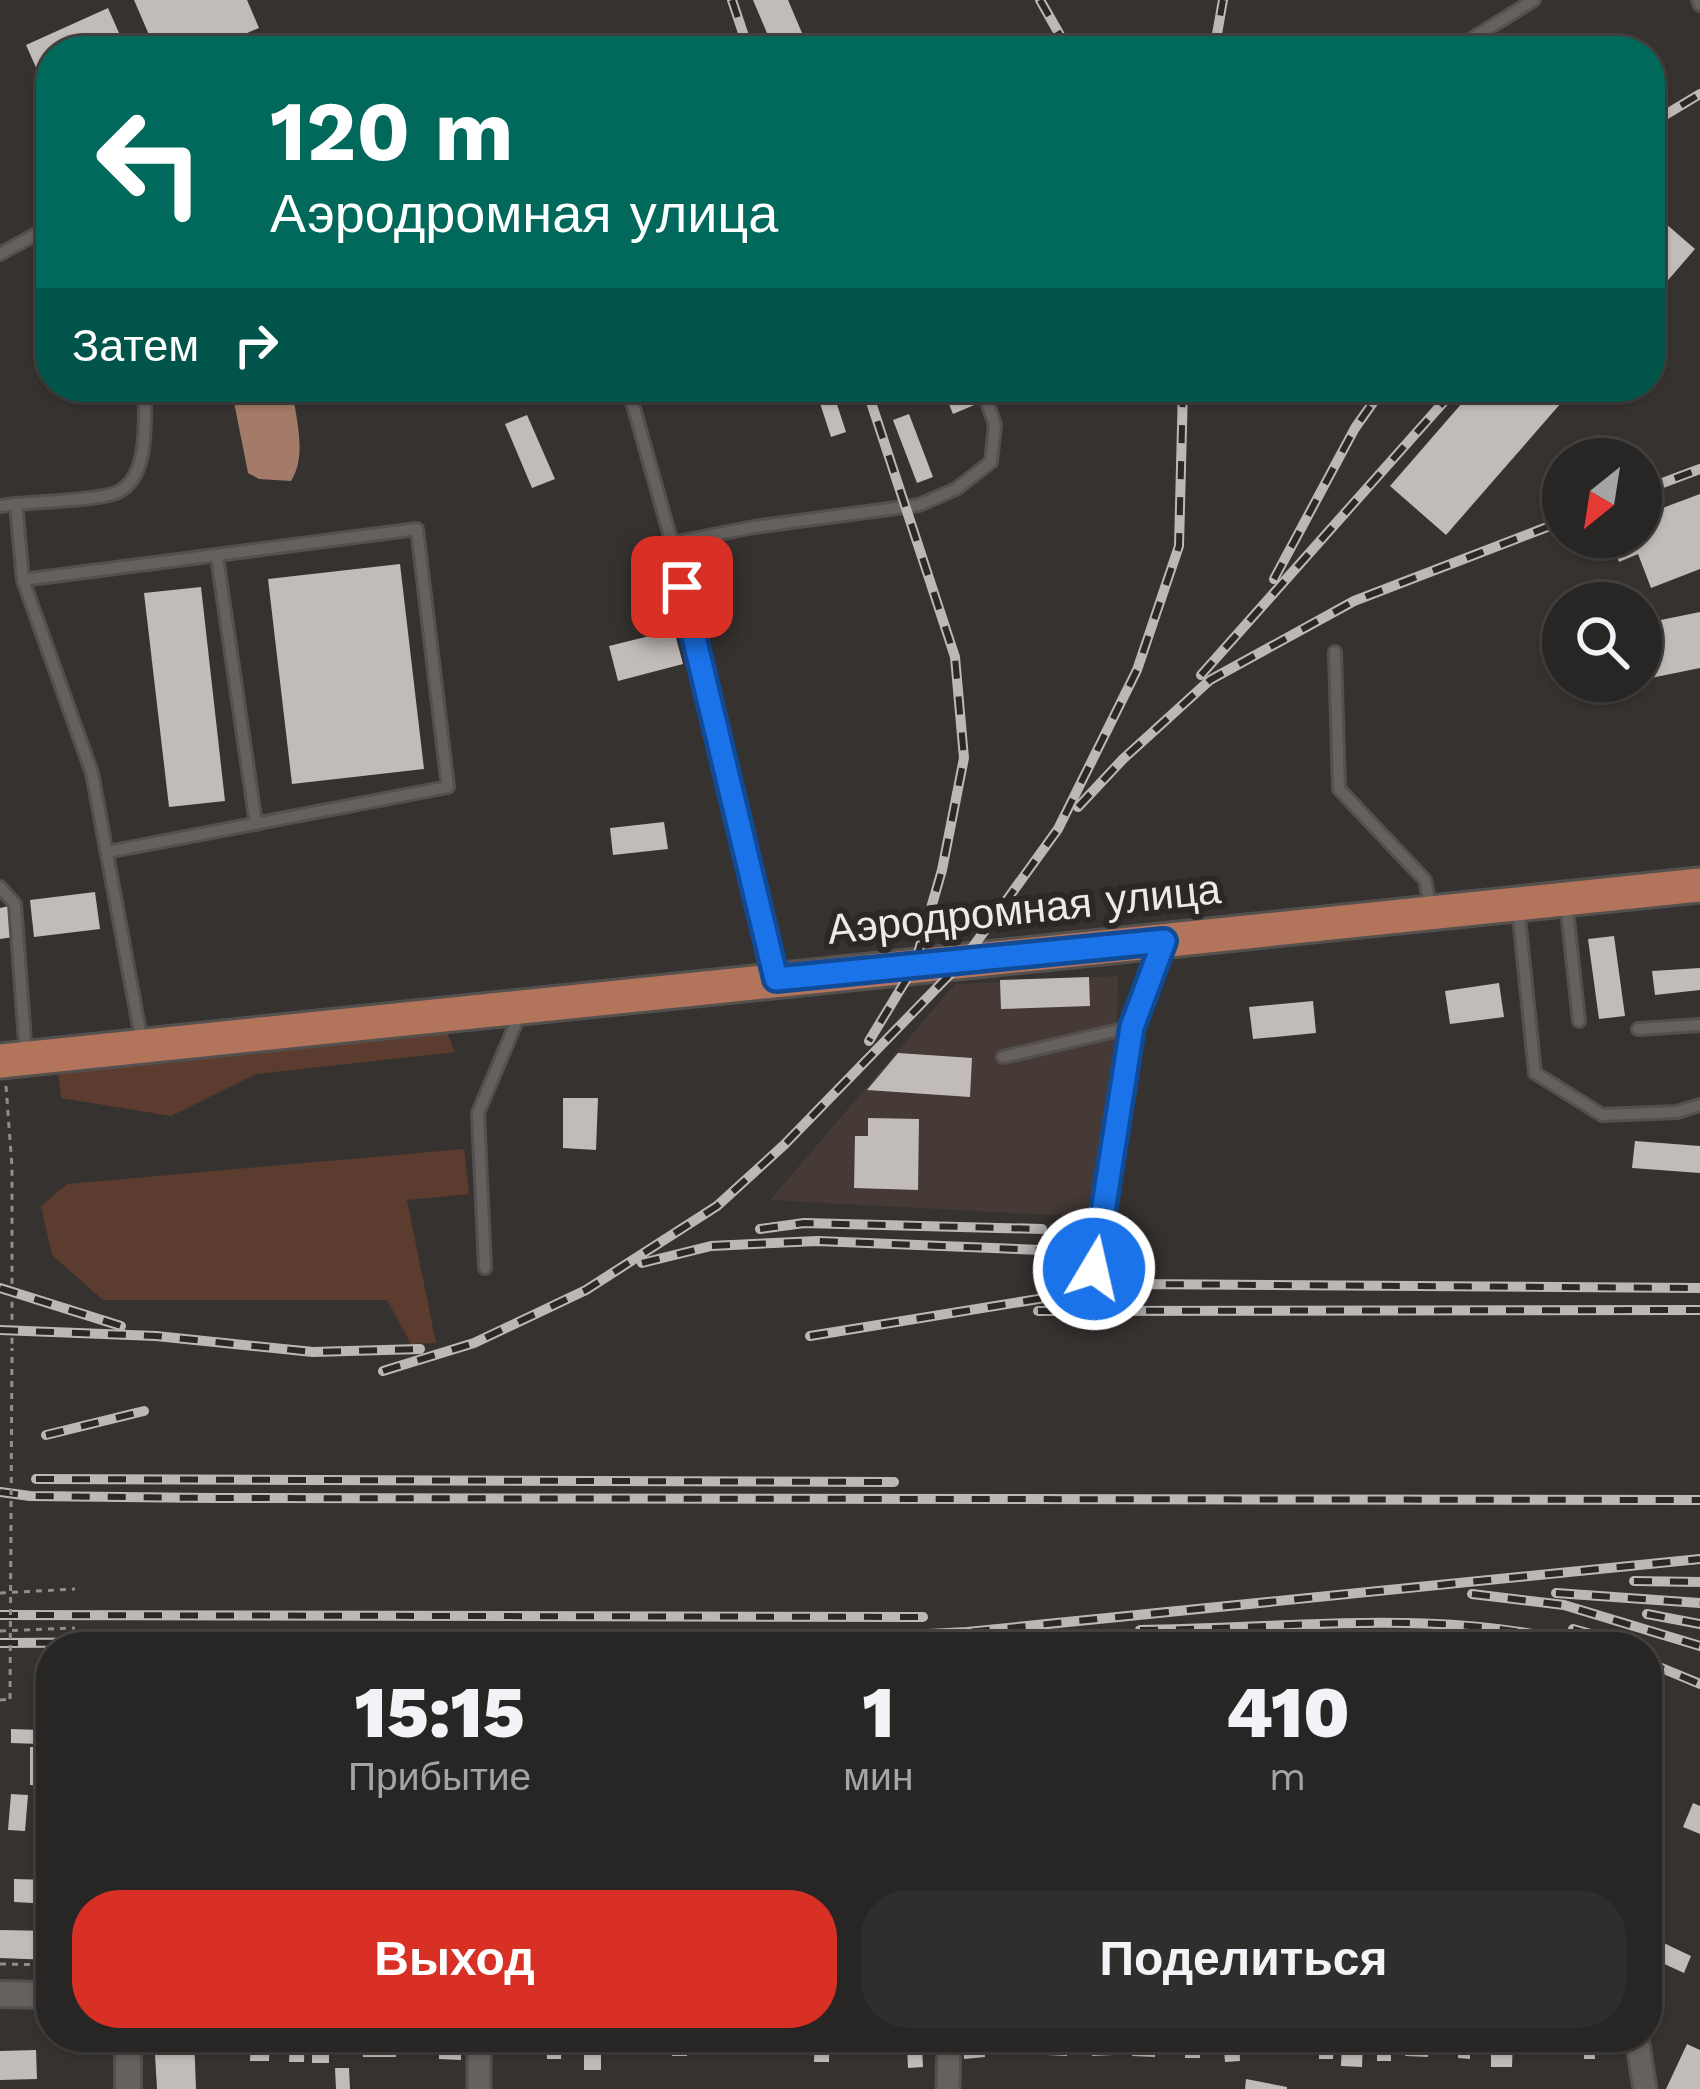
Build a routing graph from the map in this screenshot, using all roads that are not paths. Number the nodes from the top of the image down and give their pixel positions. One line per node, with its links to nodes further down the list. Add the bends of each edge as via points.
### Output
1 (1534, 0): 2 (lane)
2 (1476, 36)
3 (36, 234): 4 (lane)
4 (0, 254)
5 (145, 402): 8 (lane, via 135,476 118,492)
6 (632, 402): 10 (lane)
7 (987, 402): 10 (lane, via 995,424 991,462 956,489 919,505)
8 (16, 504): 9 (lane); 12 (lane)
9 (0, 506)
10 (672, 543): 22 (lane)
11 (217, 557): 12 (lane); 14 (lane); 14 (lane, via 417,530 448,787)
12 (22, 580): 15 (lane, via 92,772)
13 (1335, 652): 20 (lane, via 1339,789 1424,880)
14 (256, 824): 15 (lane)
15 (107, 852): 28 (lane)
16 (1700, 885): 18 (main road, Аэродромная улица)
17 (0, 887): 30 (lane, via 15,904)
18 (1566, 898): 19 (main road, Аэродромная улица); 24 (lane)
19 (1517, 904): 20 (main road, Аэродромная улица); 31 (lane, via 1535,1072 1602,1115)
20 (1431, 910): 21 (main road, Аэродромная улица)
21 (1164, 941): 22 (main road, Аэродромная улица); 26 (lane)
22 (776, 979): 23 (main road, Аэродромная улица)
23 (523, 1007): 28 (main road, Аэродромная улица); 32 (lane, via 478,1113)
24 (1579, 1022)
25 (1700, 1024): 27 (lane)
26 (1132, 1027): 29 (lane); 33 (lane)
27 (1638, 1029)
28 (143, 1046): 30 (main road, Аэродромная улица)
29 (1004, 1057)
30 (10, 1060)
31 (1700, 1105)
32 (485, 1268)
33 (1094, 1269)
34 (0, 1994): 35 (street)
35 (36, 1995)
36 (128, 2052): 40 (street)
37 (479, 2052): 41 (street)
38 (949, 2052): 42 (street)
39 (1639, 2052): 43 (street)
40 (128, 2089)
41 (479, 2089)
42 (948, 2089)
43 (1645, 2089)

